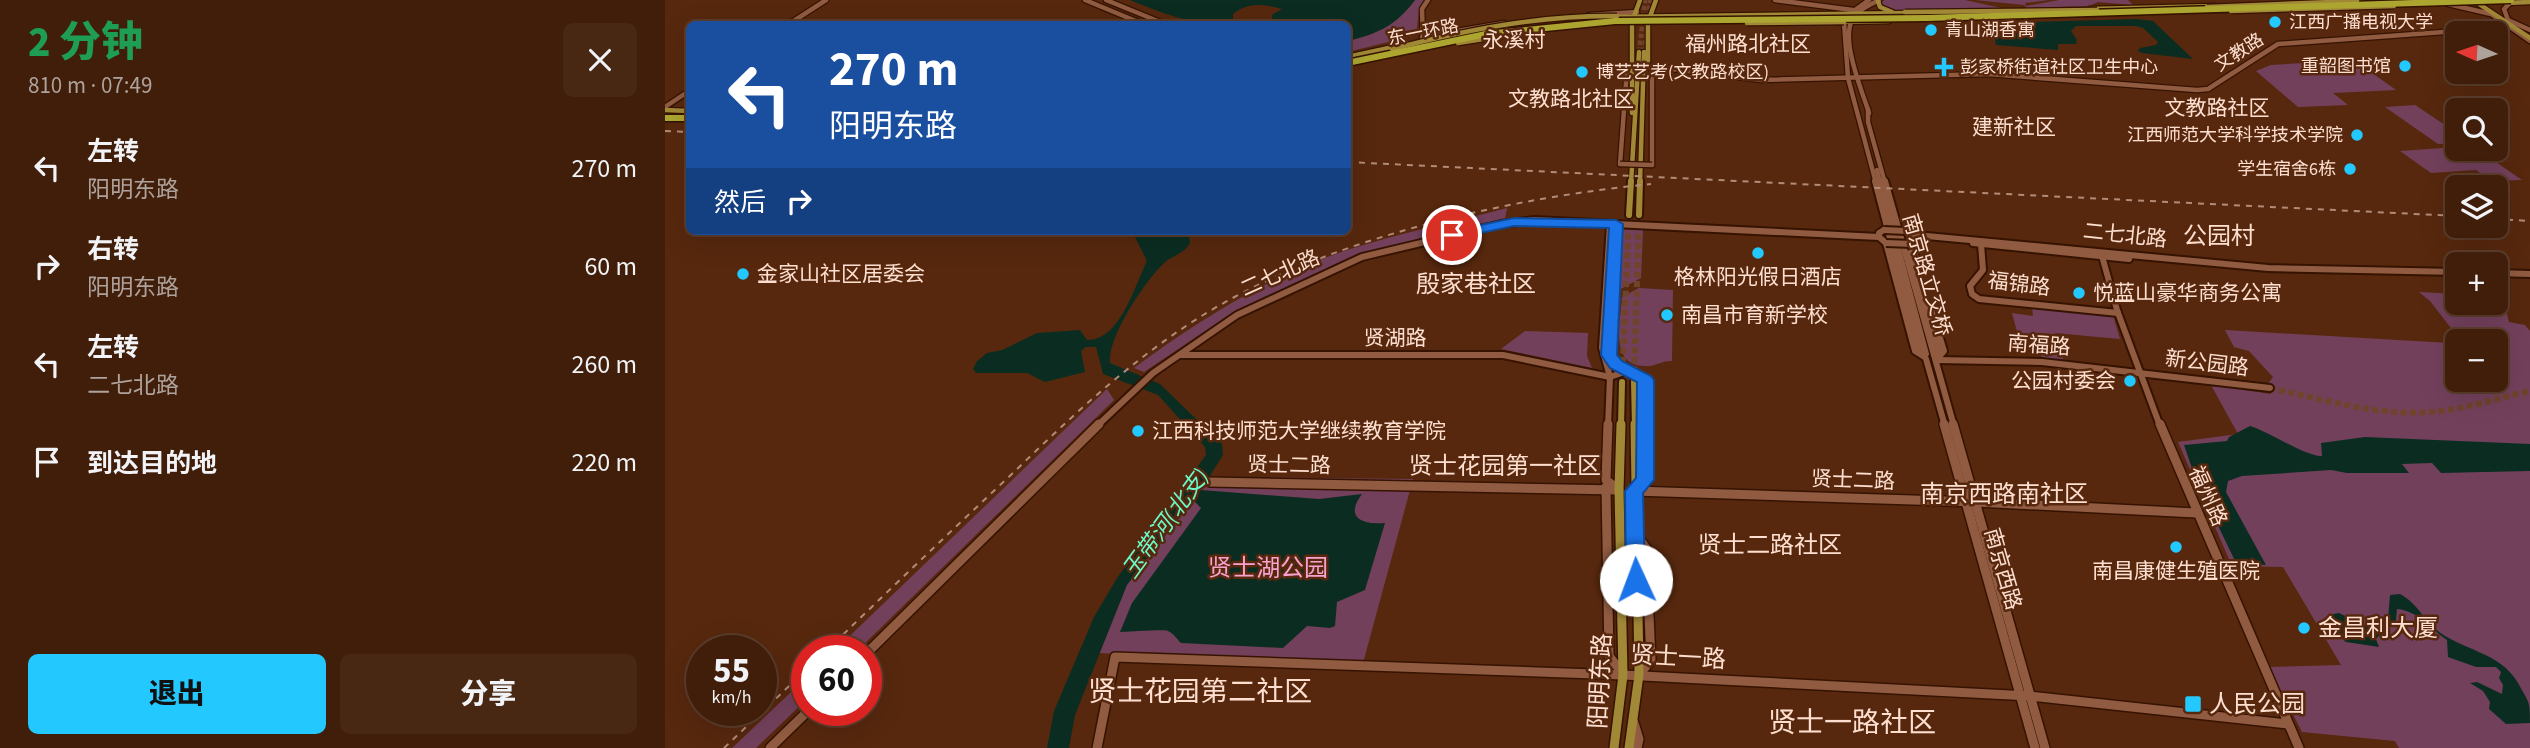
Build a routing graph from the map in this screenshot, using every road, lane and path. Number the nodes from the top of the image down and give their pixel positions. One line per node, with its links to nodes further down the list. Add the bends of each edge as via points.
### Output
1 (826, 0): 29 (main road)
2 (1076, 0): 30 (main road)
3 (1085, 0): 31 (main road)
4 (1106, 0): 32 (main road)
5 (1429, 0): 39 (main road, via 1422,9)
6 (1640, 0): 23 (main road)
7 (1656, 0): 25 (main road)
8 (1775, 0): 22 (main road)
9 (1869, 0): 22 (main road)
10 (1878, 0): 22 (main road); 24 (main road, via 1880,7)
11 (2387, 0): 14 (main road)
12 (2460, 0): 20 (highway, 东一环路, bridge)
13 (2472, 0): 16 (main road)
14 (2357, 1): 20 (main road, bridge); 24 (main road)
15 (2511, 1): 16 (main road); 17 (main road); 20 (highway, 东一环路, bridge); 28 (main road, via 2504,9)
16 (2480, 2): 18 (main road); 28 (main road)
17 (2530, 2)
18 (2448, 5): 19 (main road); 28 (main road)
19 (2401, 6): 20 (main road, bridge, via 2262,12); 36 (main road)
20 (2196, 9): 21 (highway, 东一环路, bridge); 24 (highway, 东一环路, bridge)
21 (2119, 10): 24 (main road, bridge); 40 (highway, 东一环路, bridge, via 1614,19 1495,30)
22 (1855, 12): 24 (main road); 26 (main road); 36 (main road)
23 (1636, 14): 25 (main road); 27 (main road); 34 (main road); 39 (main road, via 1533,19)
24 (1902, 14): 33 (main road, bridge, via 1811,23); 43 (highway, 东一环路, bridge, via 1576,23)
25 (1652, 15): 26 (main road); 35 (main road)
26 (1848, 15): 36 (main road)
27 (1617, 16): 39 (main road); 40 (main road, bridge, via 1483,29)
28 (2505, 20): 37 (main road); 38 (main road)
29 (794, 21)
30 (1127, 21)
31 (1136, 21)
32 (1157, 21)
33 (1698, 21): 35 (main road); 36 (main road)
34 (1632, 22): 35 (main road); 45 (main road, bridge, via 1566,27); 46 (main road)
35 (1648, 22): 47 (main road)
36 (1847, 22): 48 (main road); 49 (main road)
37 (2510, 27): 38 (main road); 48 (main road, 文教路, via 2277,44 2208,89 1987,74)
38 (2530, 36)
39 (1423, 39): 42 (main road)
40 (1392, 49): 44 (highway, 东一环路, bridge)
41 (1642, 52): 53 (main road)
42 (1351, 60)
43 (1351, 60)
44 (1351, 60)
45 (1351, 60)
46 (1633, 64): 47 (main road, bridge, via 1627,69 1620,164 1652,165 1652,70); 53 (main road, via 1630,103)
47 (1648, 66): 49 (main road, 文教路, via 1761,80); 53 (main road)
48 (1859, 76): 49 (main road, 文教路); 68 (main road, 南京路立交桥)
49 (1848, 78): 67 (main road, 南京路立交桥, via 1919,348)
50 (686, 94): 51 (main road)
51 (665, 114): 52 (highway)
52 (686, 116)
53 (1638, 129): 54 (main road); 55 (main road)
54 (1629, 215)
55 (1639, 215)
56 (1613, 224): 57 (main road, 二七北路); 66 (main road, 二七北路, via 1514,222 1362,257 1237,314); 69 (main road, via 1602,348); 70 (main road, 阳明东路, via 1609,355)
57 (1879, 237): 58 (main road, bridge, via 1884,230 1906,231); 59 (main road)
58 (1915, 240): 59 (main road, 二七北路, bridge); 60 (main road, 二七北路); 61 (main road, 二七北路); 68 (main road, via 1944,351)
59 (1886, 243): 67 (main road, via 1915,351)
60 (1981, 244): 61 (main road, 二七北路); 65 (main road, 福锦路, via 1983,270 1970,286 1979,299)
61 (2101, 254): 62 (main road, 二七北路, via 2267,272); 65 (main road, 福州路)
62 (2445, 273)
63 (2508, 275): 64 (main road)
64 (2530, 276)
65 (2118, 313): 71 (main road, 福州路)
66 (1179, 354): 69 (main road, 贤湖路, via 1504,354 1601,373); 72 (main road, 贤湖路, via 1503,355); 82 (main road, 二七北路, via 1132,391)
67 (1926, 359): 80 (main road, 南京西路)
68 (1936, 360): 71 (main road, 南福路, via 2042,362); 80 (main road, 南京西路)
69 (1606, 367): 72 (main road)
70 (1627, 371): 72 (main road); 79 (main road, 阳明东路, via 1646,380 1645,480)
71 (2140, 373): 75 (main road, 新公园路); 81 (main road, 福州路)
72 (1610, 377): 77 (main road)
73 (1622, 382): 78 (main road, 阳明东路)
74 (1634, 382): 79 (main road, 阳明东路)
75 (2270, 388)
76 (1210, 482): 77 (main road, 贤士二路)
77 (1606, 485): 78 (main road, 贤士二路); 83 (main road, via 1609,656)
78 (1619, 490): 83 (main road, 阳明东路)
79 (1634, 491): 80 (main road, 贤士二路); 84 (main road, 阳明东路)
80 (1971, 501): 81 (main road, 贤士二路); 85 (main road, 南京西路)
81 (2196, 513): 87 (main road, 福州路)
82 (882, 638)
83 (1623, 675): 84 (main road, 贤士一路); 90 (main road, 贤士一路, via 1115,657); 91 (main road, 阳明东路)
84 (1639, 675): 85 (main road, 贤士一路); 86 (main road, 阳明东路)
85 (2025, 696): 87 (main road, 贤士一路); 94 (main road, 南京西路); 95 (main road, 南京西路)
86 (1634, 723): 92 (main road, 阳明东路); 93 (main road)
87 (2288, 724): 96 (main road, 福州路)
88 (793, 726): 89 (main road)
89 (770, 748)
90 (1097, 748)
91 (1614, 748)
92 (1629, 748)
93 (1637, 748)
94 (2035, 748)
95 (2045, 748)
96 (2299, 748)

